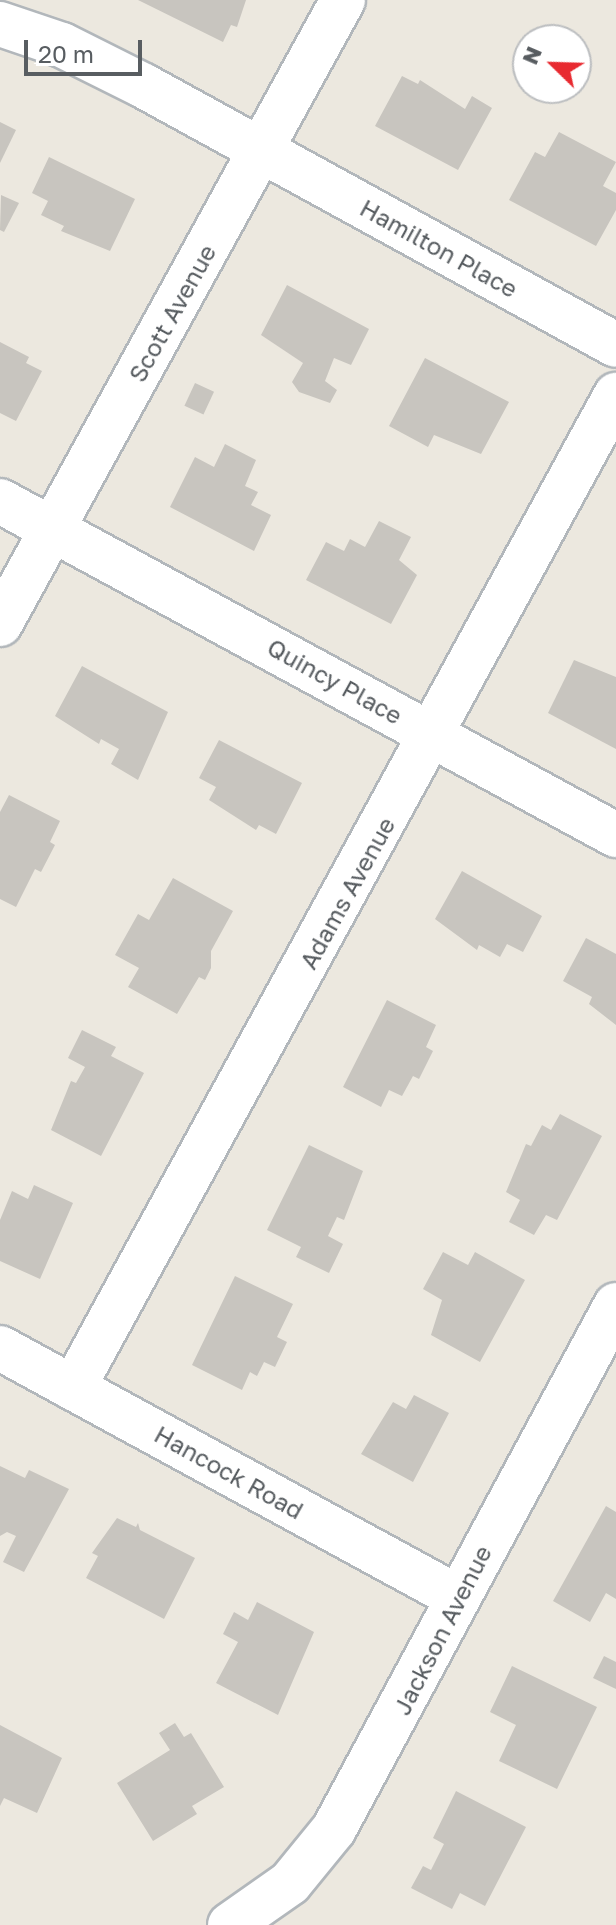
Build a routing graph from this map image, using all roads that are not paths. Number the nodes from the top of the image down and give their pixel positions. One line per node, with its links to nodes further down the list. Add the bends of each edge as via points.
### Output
1 (343, 0): 3 (street, Scott Avenue)
2 (0, 24): 3 (street, Hamilton Place, via 62,45)
3 (262, 150): 4 (street, Hamilton Place); 7 (street, Scott Avenue)
4 (616, 345)
5 (616, 395): 9 (street, Adams Avenue)
6 (0, 501): 7 (street, Quincy Place)
7 (53, 528): 8 (street, Scott Avenue); 9 (street, Quincy Place)
8 (0, 624)
9 (434, 735): 10 (street, Quincy Place); 13 (street, Adams Avenue)
10 (616, 835)
11 (616, 1305): 14 (street, Jackson Avenue)
12 (0, 1348): 13 (street, Hancock Road)
13 (73, 1388): 14 (street, Hancock Road)
14 (457, 1597): 15 (street, Jackson Avenue, via 334,1829 290,1883)
15 (230, 1925)

